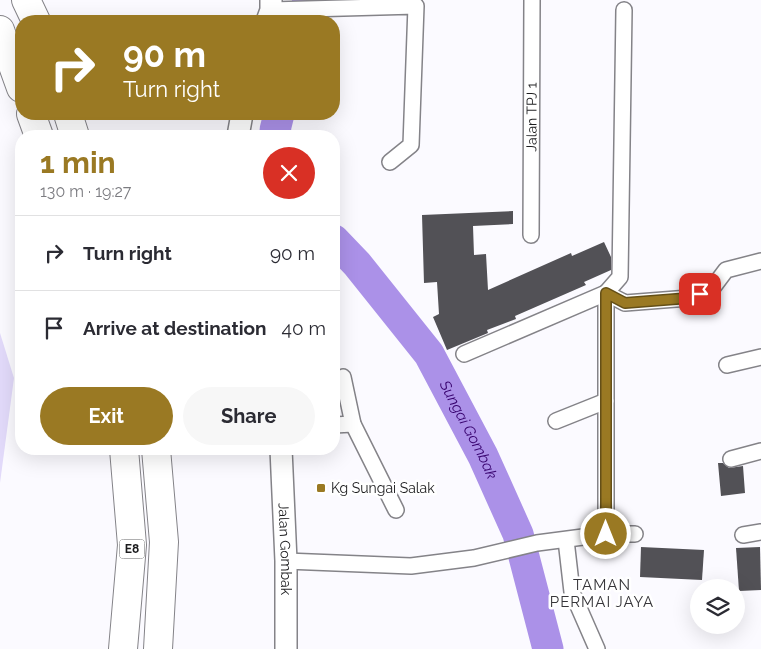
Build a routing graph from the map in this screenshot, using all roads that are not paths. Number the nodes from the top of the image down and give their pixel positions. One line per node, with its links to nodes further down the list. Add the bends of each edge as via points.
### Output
1 (26, 0): 5 (highway)
2 (532, 0): 9 (street, Jalan TPJ 1)
3 (270, 10): 8 (street, via 416,6 410,145)
4 (624, 10): 11 (street, via 620,277)
5 (33, 15)
6 (0, 30): 7 (highway)
7 (15, 71)
8 (390, 162)
9 (531, 235)
10 (761, 261): 11 (street, via 726,270 712,290 689,298 625,303)
11 (606, 293): 12 (street); 16 (street)
12 (464, 354)
13 (761, 357): 14 (street)
14 (727, 365)
15 (343, 376): 18 (street)
16 (606, 401): 17 (street); 27 (street)
17 (556, 421)
18 (352, 424): 19 (street); 25 (street)
19 (340, 425)
20 (761, 451): 24 (street)
21 (124, 455): 32 (highway, E8, via 132,545)
22 (157, 455): 33 (highway, E8, via 164,542)
23 (281, 455): 31 (main road, Jalan Gombak)
24 (732, 458)
25 (396, 510)
26 (761, 532): 29 (street)
27 (606, 534): 28 (street); 30 (street)
28 (635, 534)
29 (743, 534)
30 (566, 540): 31 (street, via 501,550 474,558 411,566); 35 (street, via 572,592)
31 (286, 561): 34 (main road, Jalan Gombak)
32 (123, 649)
33 (158, 649)
34 (286, 649)
35 (597, 649)

